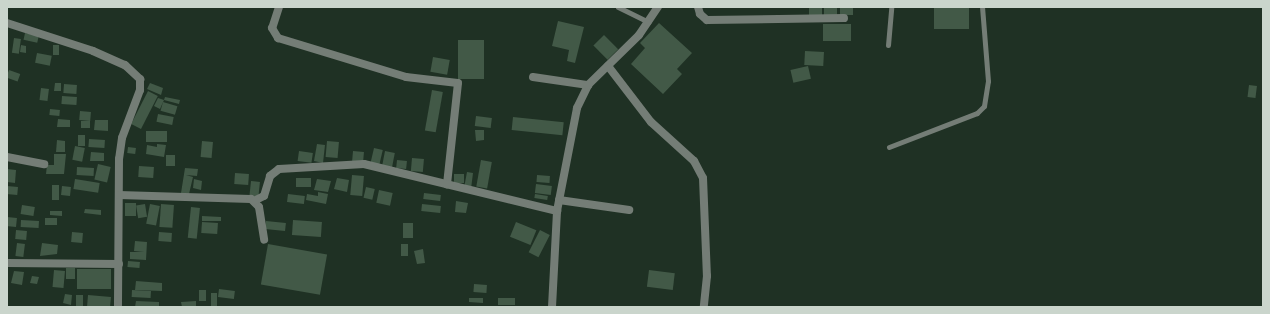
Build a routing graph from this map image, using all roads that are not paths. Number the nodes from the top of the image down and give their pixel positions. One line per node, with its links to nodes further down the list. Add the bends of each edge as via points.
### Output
1 (279, 7): 17 (street, via 272,28 278,38 406,77 458,83)
2 (618, 7): 8 (lane)
3 (658, 7): 8 (street)
4 (698, 7): 7 (street, via 700,14 707,20)
5 (891, 7): 10 (lane)
6 (982, 7): 14 (lane, via 988,81 984,106 977,113)
7 (844, 18)
8 (649, 22): 11 (street)
9 (7, 23): 18 (street, via 93,51 125,65 140,79 140,90 120,146)
10 (888, 45)
11 (608, 66): 13 (street); 28 (street, via 651,122 694,161 703,178 707,276)
12 (533, 77): 13 (street)
13 (588, 85): 19 (street, via 575,116)
14 (889, 147)
15 (7, 157): 16 (street)
16 (44, 164)
17 (447, 184): 20 (street, via 364,164 284,168 270,176 264,196); 22 (street)
18 (119, 195): 20 (street); 25 (street)
19 (559, 200): 21 (street); 22 (street)
20 (254, 201): 23 (street)
21 (630, 210)
22 (557, 211): 27 (street)
23 (264, 240)
24 (7, 263): 25 (street)
25 (119, 264): 26 (street)
26 (118, 307)
27 (552, 307)
28 (704, 307)

